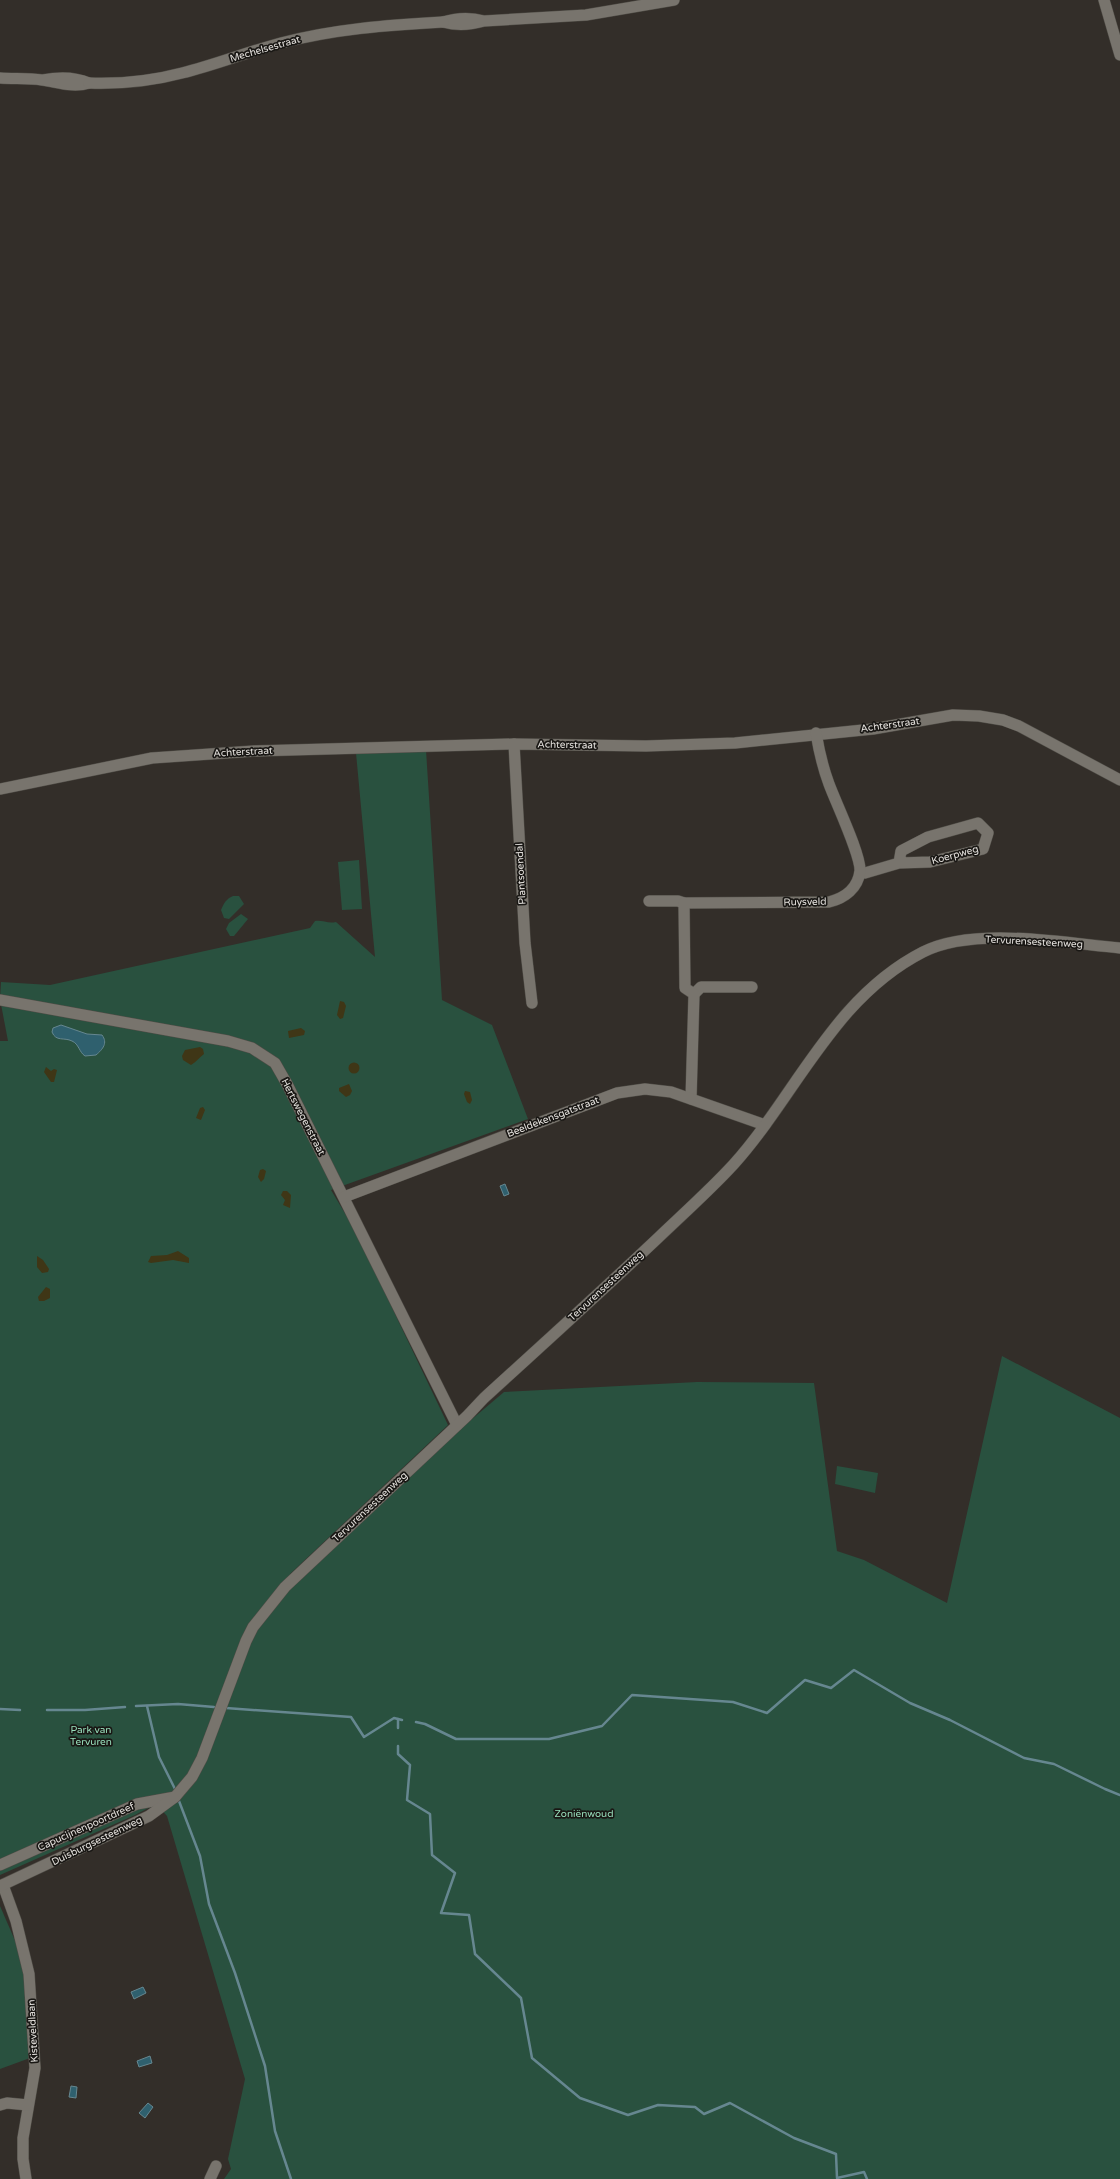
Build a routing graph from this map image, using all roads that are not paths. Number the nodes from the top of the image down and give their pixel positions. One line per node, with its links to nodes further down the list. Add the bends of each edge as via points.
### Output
1 (674, 0): 4 (street, Mechelsestraat, via 586,15 484,21 473,18 453,19 337,31 281,43 182,73 124,82 81,85)
2 (1104, 0): 3 (street)
3 (1120, 55)
4 (0, 78)
5 (816, 734): 6 (street, Achterstraat, via 735,743 646,746); 7 (street, Achterstraat, via 873,729 953,715 978,716 1003,720 1027,729); 10 (street, via 822,762 858,857)
6 (514, 744): 8 (street, Achterstraat, via 254,751 152,758); 17 (street, Plantsoendal, via 525,943)
7 (1120, 780)
8 (0, 789)
9 (899, 863): 9 (street, Koerpweg, via 930,862 983,849 988,833 978,823 928,837 901,851); 10 (street, Koerpweg)
10 (860, 873): 12 (street, Ruysveld, via 856,884 847,895 829,902)
11 (649, 901): 12 (street, Ruysveld)
12 (684, 903): 15 (street, via 684,988)
13 (1120, 948): 19 (street, Tervurensesteenweg, via 1002,938 950,942 924,952 887,976 842,1018 812,1055)
14 (752, 987): 15 (street, via 700,987)
15 (694, 994): 18 (street)
16 (0, 1000): 20 (street, Hertswegenstraat, via 228,1041 252,1048 275,1063)
17 (532, 1003)
18 (692, 1100): 19 (street, Beeldekensgatstraat); 20 (street, Beeldekensgatstraat, via 672,1092 645,1089 617,1093)
19 (765, 1125): 21 (street, Tervurensesteenweg, via 746,1151 716,1183)
20 (344, 1197): 21 (street, Hertswegenstraat)
21 (457, 1425): 22 (street, Tervurensesteenweg, via 285,1587 254,1627 235,1667 202,1758)
22 (187, 1784): 23 (street, Duisburgsesteenweg)
23 (175, 1797): 24 (street, Capucijnenpoortdreef, via 137,1804); 25 (street, Duisburgsesteenweg, via 149,1816)
24 (0, 1865)
25 (1, 1886): 27 (street, Kisteveldlaan, via 16,1921 29,1974 35,2056)
26 (0, 2105): 27 (street)
27 (28, 2105): 29 (street, Kisteveldlaan, via 23,2138)
28 (216, 2166): 30 (street)
29 (26, 2179)
30 (210, 2179)

